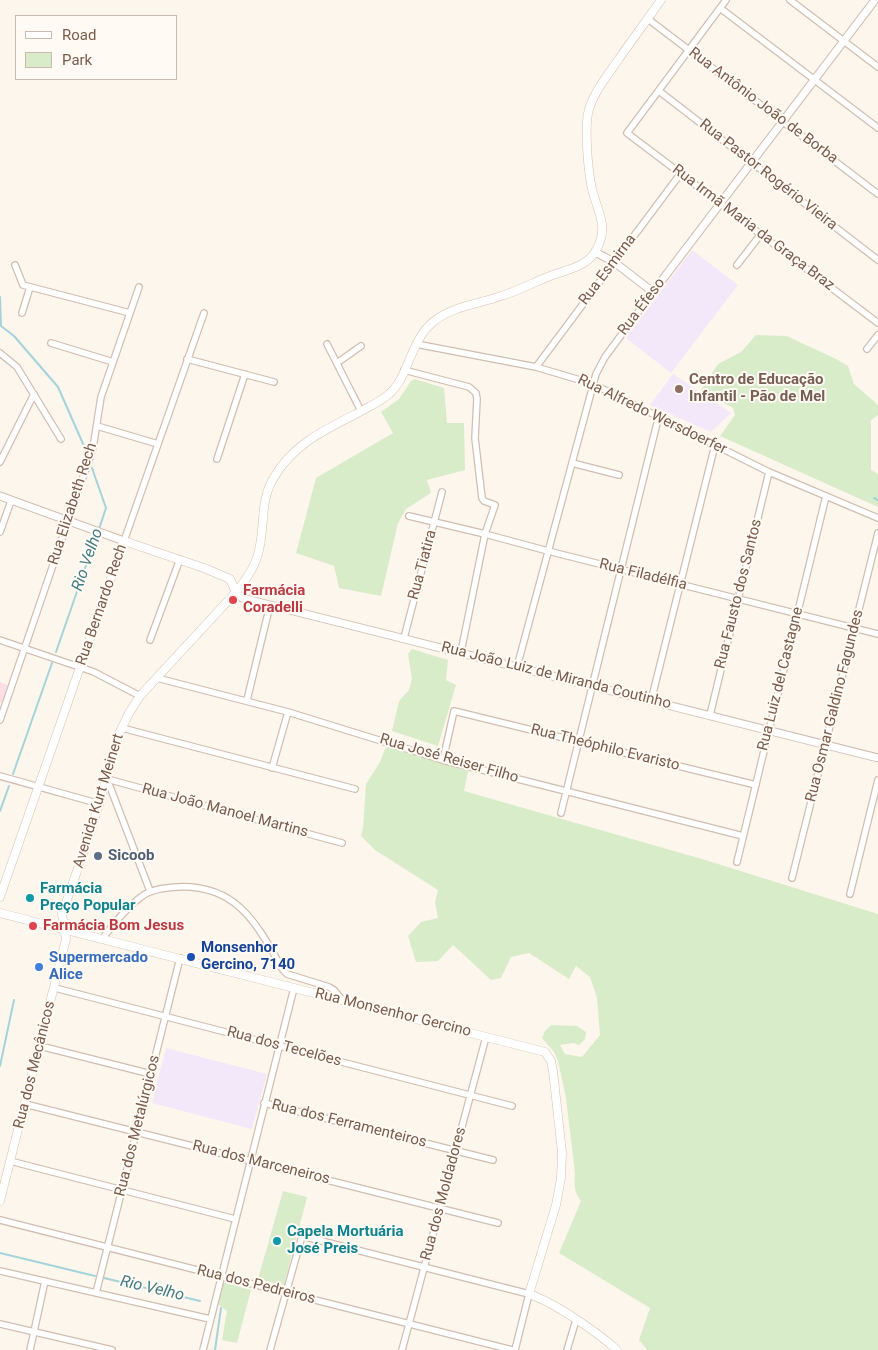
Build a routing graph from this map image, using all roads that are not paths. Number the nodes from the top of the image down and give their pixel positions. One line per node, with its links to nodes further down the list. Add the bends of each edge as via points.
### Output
1 (660, 0): 6 (main road)
2 (726, 0): 5 (street)
3 (790, 0): 7 (street)
4 (875, 0): 7 (street, Rua Éfeso)
5 (720, 8): 8 (street); 10 (street)
6 (648, 18): 8 (street, Rua Antônio João de Borba); 19 (main road, via 599,88 589,109 590,178 602,222 602,235)
7 (844, 41): 9 (street); 10 (street, Rua Éfeso)
8 (689, 50): 11 (street); 12 (street, Rua Antônio João de Borba)
9 (878, 67)
10 (814, 80): 12 (street, Rua Éfeso); 13 (street)
11 (659, 91): 14 (street, Rua Pastor Rogério Vieira); 15 (street, Rua Irmã Maria da Graça Braz, via 627,132)
12 (783, 121): 14 (street, Rua Éfeso); 16 (street, Rua Antônio João de Borba)
13 (878, 128)
14 (752, 162): 17 (street, Rua Éfeso); 20 (street, Rua Pastor Rogério Vieira)
15 (681, 173): 17 (street, Rua Irmã Maria da Graça Braz); 21 (street, Rua Esmirna)
16 (878, 194)
17 (721, 204): 18 (street, Rua Irmã Maria da Graça Braz); 26 (street, Rua Éfeso)
18 (761, 234): 23 (street); 30 (street, Rua Irmã Maria da Graça Braz)
19 (595, 252): 21 (street); 34 (main road, via 574,268 446,314 428,327)
20 (878, 260)
21 (614, 262): 26 (street); 41 (street, Rua Esmirna)
22 (15, 265): 24 (street, via 23,285)
23 (737, 265)
24 (30, 287): 27 (street); 29 (street)
25 (139, 287): 27 (street, Rua Elizabeth Rech)
26 (653, 292): 45 (street, Rua Éfeso, via 599,365)
27 (130, 313): 39 (street, Rua Elizabeth Rech)
28 (204, 313): 38 (street, Rua Bernardo Rech)
29 (22, 314)
30 (878, 323)
31 (878, 335): 36 (street)
32 (51, 343): 39 (street)
33 (328, 344): 40 (street)
34 (416, 344): 41 (street, Rua Alfredo Wersdoerfer); 42 (main road)
35 (361, 346): 40 (street)
36 (867, 349)
37 (0, 353): 46 (street, via 17,367)
38 (187, 359): 43 (street); 51 (street, Rua Bernardo Rech)
39 (113, 362): 49 (street, Rua Elizabeth Rech, via 99,404)
40 (336, 362): 47 (street)
41 (536, 367): 45 (street, Rua Alfredo Wersdoerfer)
42 (404, 370): 47 (main road, via 390,394); 68 (street, via 469,387 476,393 475,438 482,498 495,505)
43 (245, 374): 44 (street); 53 (street)
44 (274, 382)
45 (593, 384): 48 (street, Rua Alfredo Wersdoerfer); 55 (street, Rua Éfeso)
46 (34, 394): 50 (street); 54 (street)
47 (361, 411): 73 (main road, via 312,436 280,467 267,490 260,549)
48 (659, 415): 52 (street, Rua Alfredo Wersdoerfer); 72 (street)
49 (97, 426): 51 (street); 64 (street, Rua Elizabeth Rech, via 93,448)
50 (61, 439)
51 (158, 444): 69 (street, Rua Bernardo Rech)
52 (715, 445): 56 (street, Rua Alfredo Wersdoerfer); 75 (street)
53 (217, 459)
54 (0, 462)
55 (572, 463): 57 (street); 70 (street, Rua Éfeso)
56 (769, 472): 60 (street, Rua Alfredo Wersdoerfer); 77 (street, Rua Fausto dos Santos)
57 (619, 475)
58 (442, 492): 65 (street, Rua Tiatira)
59 (0, 496): 61 (street)
60 (826, 496): 63 (street, Rua Alfredo Wersdoerfer); 79 (street, Rua Luiz del Castagne)
61 (11, 501): 64 (street); 66 (street)
62 (408, 516): 65 (street, Rua Filadélfia)
63 (878, 518)
64 (68, 521): 69 (street); 85 (street, Rua Elizabeth Rech)
65 (434, 523): 68 (street, Rua Filadélfia); 82 (street, Rua Tiatira)
66 (0, 532)
67 (878, 533): 80 (street, Rua Osmar Galdino Fagundes)
68 (485, 534): 70 (street, Rua Filadélfia); 86 (street)
69 (124, 541): 71 (main road); 87 (main road, Rua Bernardo Rech)
70 (548, 551): 72 (street, Rua Filadélfia); 88 (street, Rua Éfeso)
71 (180, 559): 74 (main road); 84 (street)
72 (621, 570): 75 (street, Rua Filadélfia); 90 (street)
73 (251, 571): 74 (main road, via 242,578); 76 (main road, Avenida Kurt Meinert)
74 (230, 579): 76 (main road)
75 (680, 584): 77 (street, Rua Filadélfia); 93 (street)
76 (236, 592): 78 (street, Rua João Luiz de Miranda Coutinho, via 242,598); 89 (main road, Avenida Kurt Meinert)
77 (738, 599): 79 (street, Rua Filadélfia); 95 (street, Rua Fausto dos Santos)
78 (270, 605): 82 (street, Rua João Luiz de Miranda Coutinho); 92 (street)
79 (797, 614): 80 (street, Rua Filadélfia); 98 (street, Rua Luiz del Castagne)
80 (854, 628): 81 (street, Rua Filadélfia); 100 (street, Rua Osmar Galdino Fagundes)
81 (878, 634)
82 (404, 638): 86 (street, Rua João Luiz de Miranda Coutinho)
83 (0, 640): 85 (street)
84 (150, 640)
85 (25, 648): 87 (street); 96 (street, Rua Elizabeth Rech)
86 (461, 652): 88 (street, Rua João Luiz de Miranda Coutinho)
87 (80, 667): 91 (street); 108 (main road, Rua Bernardo Rech)
88 (517, 667): 90 (street, Rua João Luiz de Miranda Coutinho)
89 (157, 678): 91 (main road, Avenida Kurt Meinert); 92 (street, Rua José Reiser Filho)
90 (592, 686): 93 (street, Rua João Luiz de Miranda Coutinho); 99 (street)
91 (140, 696): 97 (main road, Avenida Kurt Meinert)
92 (247, 700): 94 (street, Rua José Reiser Filho)
93 (651, 700): 95 (street, Rua João Luiz de Miranda Coutinho)
94 (288, 712): 102 (street, Rua José Reiser Filho); 103 (street)
95 (710, 715): 98 (street, Rua João Luiz de Miranda Coutinho)
96 (0, 720)
97 (122, 728): 103 (street); 105 (main road, Avenida Kurt Meinert)
98 (769, 730): 100 (street, Rua João Luiz de Miranda Coutinho); 107 (street, Rua Luiz del Castagne)
99 (579, 742): 102 (street, Rua Theóphilo Evaristo, via 454,711); 107 (street, Rua Theóphilo Evaristo); 110 (street)
100 (825, 744): 101 (street, Rua João Luiz de Miranda Coutinho); 116 (street, Rua Osmar Galdino Fagundes)
101 (878, 758)
102 (443, 760): 110 (street, Rua José Reiser Filho)
103 (272, 768): 109 (street)
104 (0, 776): 108 (street)
105 (107, 779): 111 (main road, Avenida Kurt Meinert); 114 (street, Rua João Manoel Martins); 117 (street)
106 (878, 780): 118 (street)
107 (756, 785): 113 (street, Rua Luiz del Castagne)
108 (38, 787): 111 (street); 119 (main road, Rua Bernardo Rech)
109 (355, 790)
110 (566, 792): 112 (street); 113 (street, Rua José Reiser Filho)
111 (100, 804): 121 (main road, Avenida Kurt Meinert, via 62,914)
112 (561, 813)
113 (743, 836): 115 (street, Rua Luiz del Castagne)
114 (342, 843)
115 (737, 862)
116 (792, 878)
117 (150, 891): 122 (street, via 130,906); 126 (street, via 193,887 226,897 253,919 283,970 334,990)
118 (850, 894)
119 (0, 897)
120 (0, 913): 121 (main road, Rua Monsenhor Gercino)
121 (65, 929): 122 (main road, Rua Monsenhor Gercino); 124 (main road, Rua dos Mecânicos, via 66,939)
122 (102, 938): 123 (main road, Rua Monsenhor Gercino)
123 (180, 958): 125 (main road, Rua Monsenhor Gercino); 127 (street, Rua dos Metalúrgicos)
124 (55, 988): 127 (street, Rua dos Tecelões); 129 (main road, Rua dos Mecânicos)
125 (294, 988): 126 (main road, Rua Monsenhor Gercino); 130 (street)
126 (343, 1000): 128 (main road, Rua Monsenhor Gercino)
127 (165, 1016): 130 (street, Rua dos Tecelões); 131 (street, Rua dos Metalúrgicos)
128 (486, 1037): 132 (street, Rua dos Moldadores); 154 (main road, Rua Monsenhor Gercino, via 545,1052 551,1061 562,1152 561,1178)
129 (40, 1046): 131 (street); 134 (main road, Rua dos Mecânicos)
130 (279, 1046): 132 (street, Rua dos Tecelões); 133 (street)
131 (151, 1074): 136 (street, Rua dos Metalúrgicos)
132 (470, 1095): 135 (street, Rua dos Tecelões); 137 (street, Rua dos Moldadores)
133 (264, 1103): 137 (street, Rua dos Ferramenteiros); 138 (street)
134 (25, 1104): 136 (street, Rua dos Marceneiros); 140 (main road, Rua dos Mecânicos)
135 (512, 1106)
136 (136, 1132): 138 (street, Rua dos Marceneiros); 141 (street, Rua dos Metalúrgicos)
137 (455, 1151): 139 (street, Rua dos Ferramenteiros); 143 (street, Rua dos Moldadores)
138 (250, 1160): 143 (street, Rua dos Marceneiros); 144 (street)
139 (493, 1160)
140 (10, 1161): 141 (street); 142 (main road, Rua dos Mecânicos)
141 (122, 1190): 144 (street); 147 (street, Rua dos Metalúrgicos)
142 (0, 1201)
143 (440, 1208): 146 (street, Rua dos Marceneiros); 148 (street, Rua dos Moldadores)
144 (235, 1219): 150 (street)
145 (0, 1220): 147 (street, Rua dos Pedreiros)
146 (498, 1222)
147 (107, 1247): 150 (street, Rua dos Pedreiros); 153 (street, Rua dos Metalúrgicos)
148 (424, 1267): 152 (street, via 302,1236); 154 (street); 158 (street, Rua dos Moldadores)
149 (0, 1271): 151 (street)
150 (221, 1276): 152 (street, Rua dos Pedreiros); 155 (street)
151 (45, 1281): 153 (street); 159 (street)
152 (286, 1292): 158 (street, Rua dos Pedreiros); 163 (street)
153 (96, 1293): 155 (street)
154 (530, 1294): 156 (main road); 165 (street)
155 (210, 1320): 162 (street)
156 (576, 1320): 166 (street); 167 (main road)
157 (0, 1324): 159 (street)
158 (409, 1324): 164 (street, Rua dos Moldadores); 165 (street, Rua dos Pedreiros)
159 (34, 1332): 160 (street); 161 (street)
160 (30, 1350)
161 (112, 1350)
162 (203, 1350)
163 (270, 1350)
164 (402, 1350)
165 (513, 1350)
166 (567, 1350)
167 (617, 1350)

